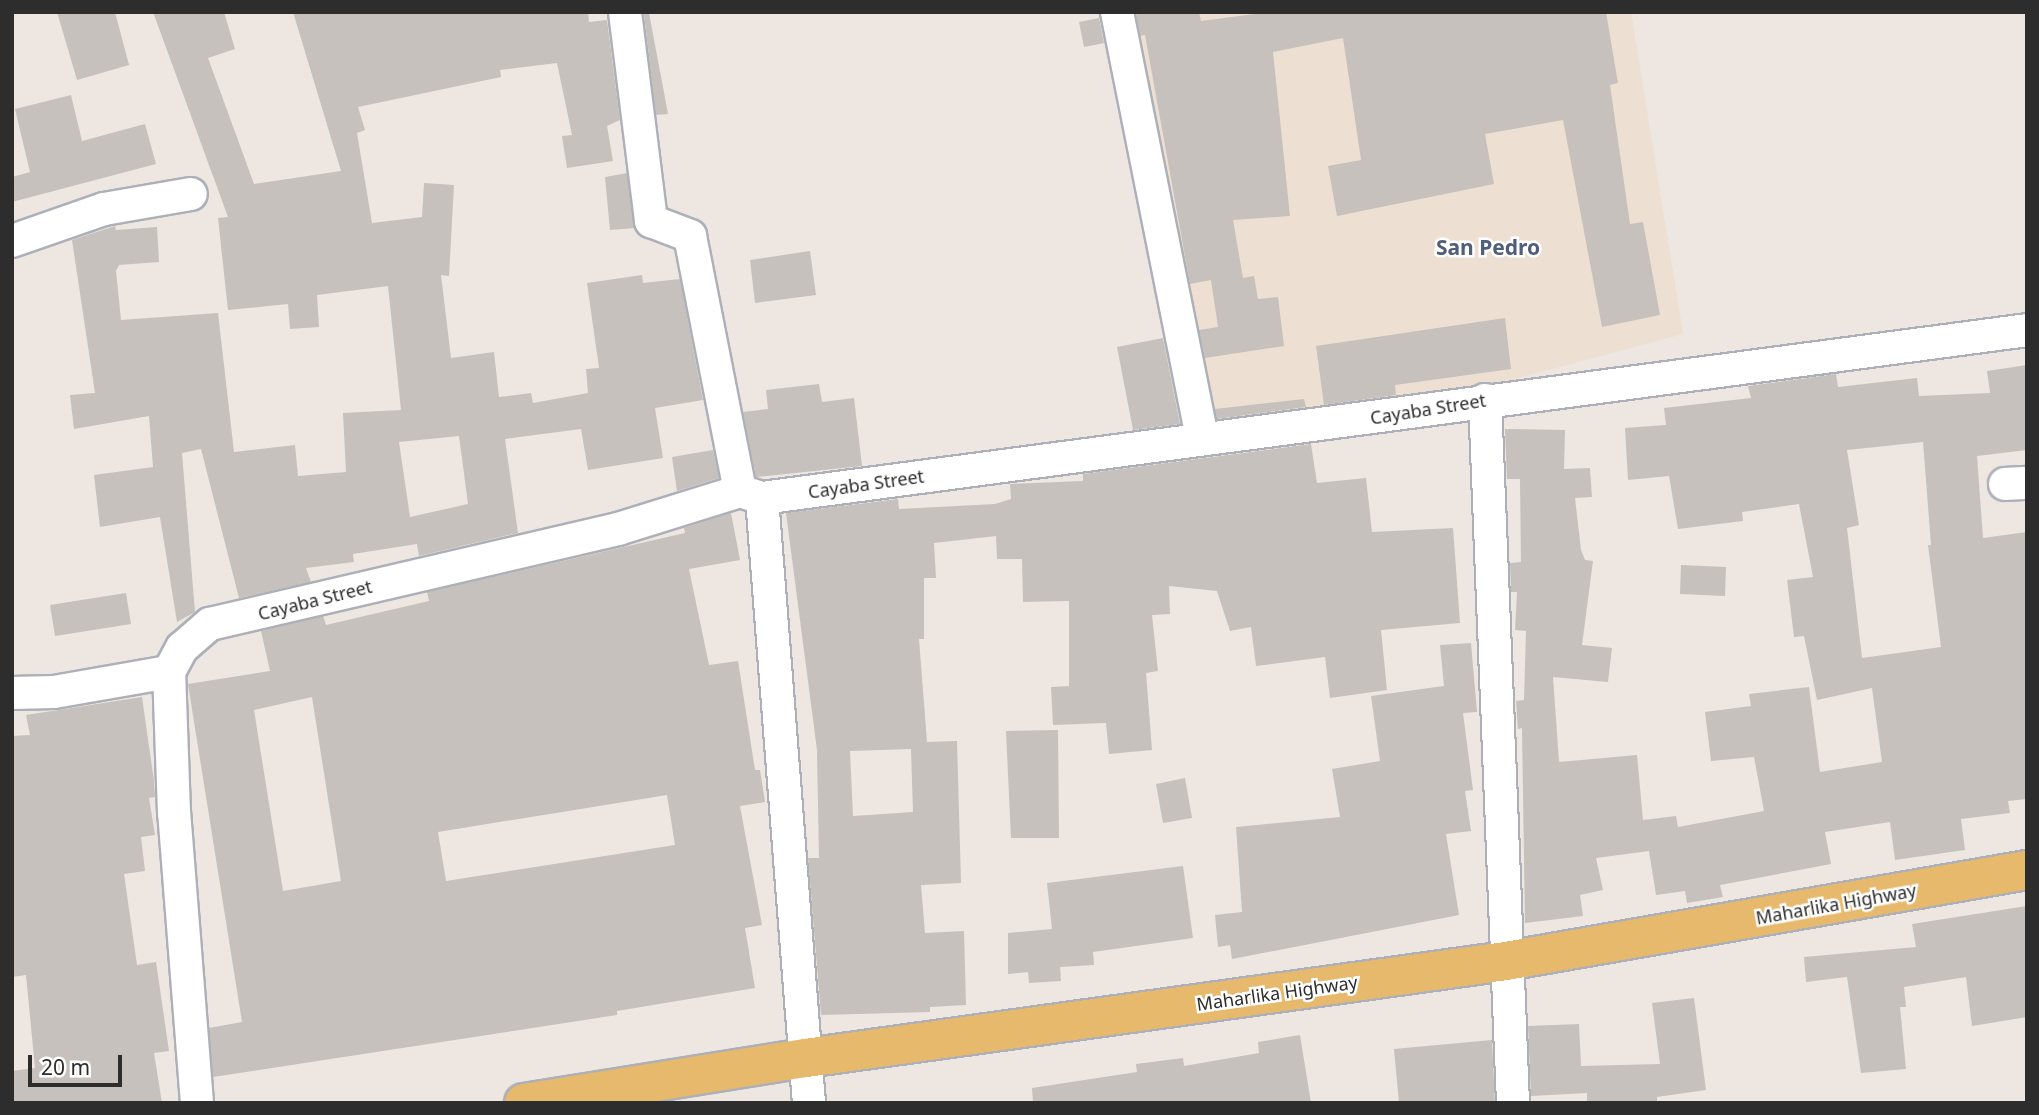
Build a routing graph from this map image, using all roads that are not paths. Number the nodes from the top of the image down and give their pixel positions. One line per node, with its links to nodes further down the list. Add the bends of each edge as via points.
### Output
1 (625, 12): 8 (street, via 651,221 690,236)
2 (1117, 12): 7 (street)
3 (191, 194): 4 (street, via 104,209)
4 (12, 241)
5 (2027, 330): 6 (street, Cayaba Street)
6 (1485, 400): 7 (street, Cayaba Street); 12 (street)
7 (1202, 439): 8 (street, Cayaba Street)
8 (751, 495): 9 (street, Cayaba Street, via 210,624 182,648); 13 (street)
9 (169, 673): 10 (street, via 54,692); 14 (street, via 174,813)
10 (12, 693)
11 (2027, 870): 12 (main road, Maharlika Highway)
12 (1506, 961): 13 (main road, Maharlika Highway); 17 (street)
13 (806, 1058): 15 (main road, Maharlika Highway); 16 (street)
14 (197, 1103)
15 (524, 1103)
16 (809, 1103)
17 (1513, 1103)

